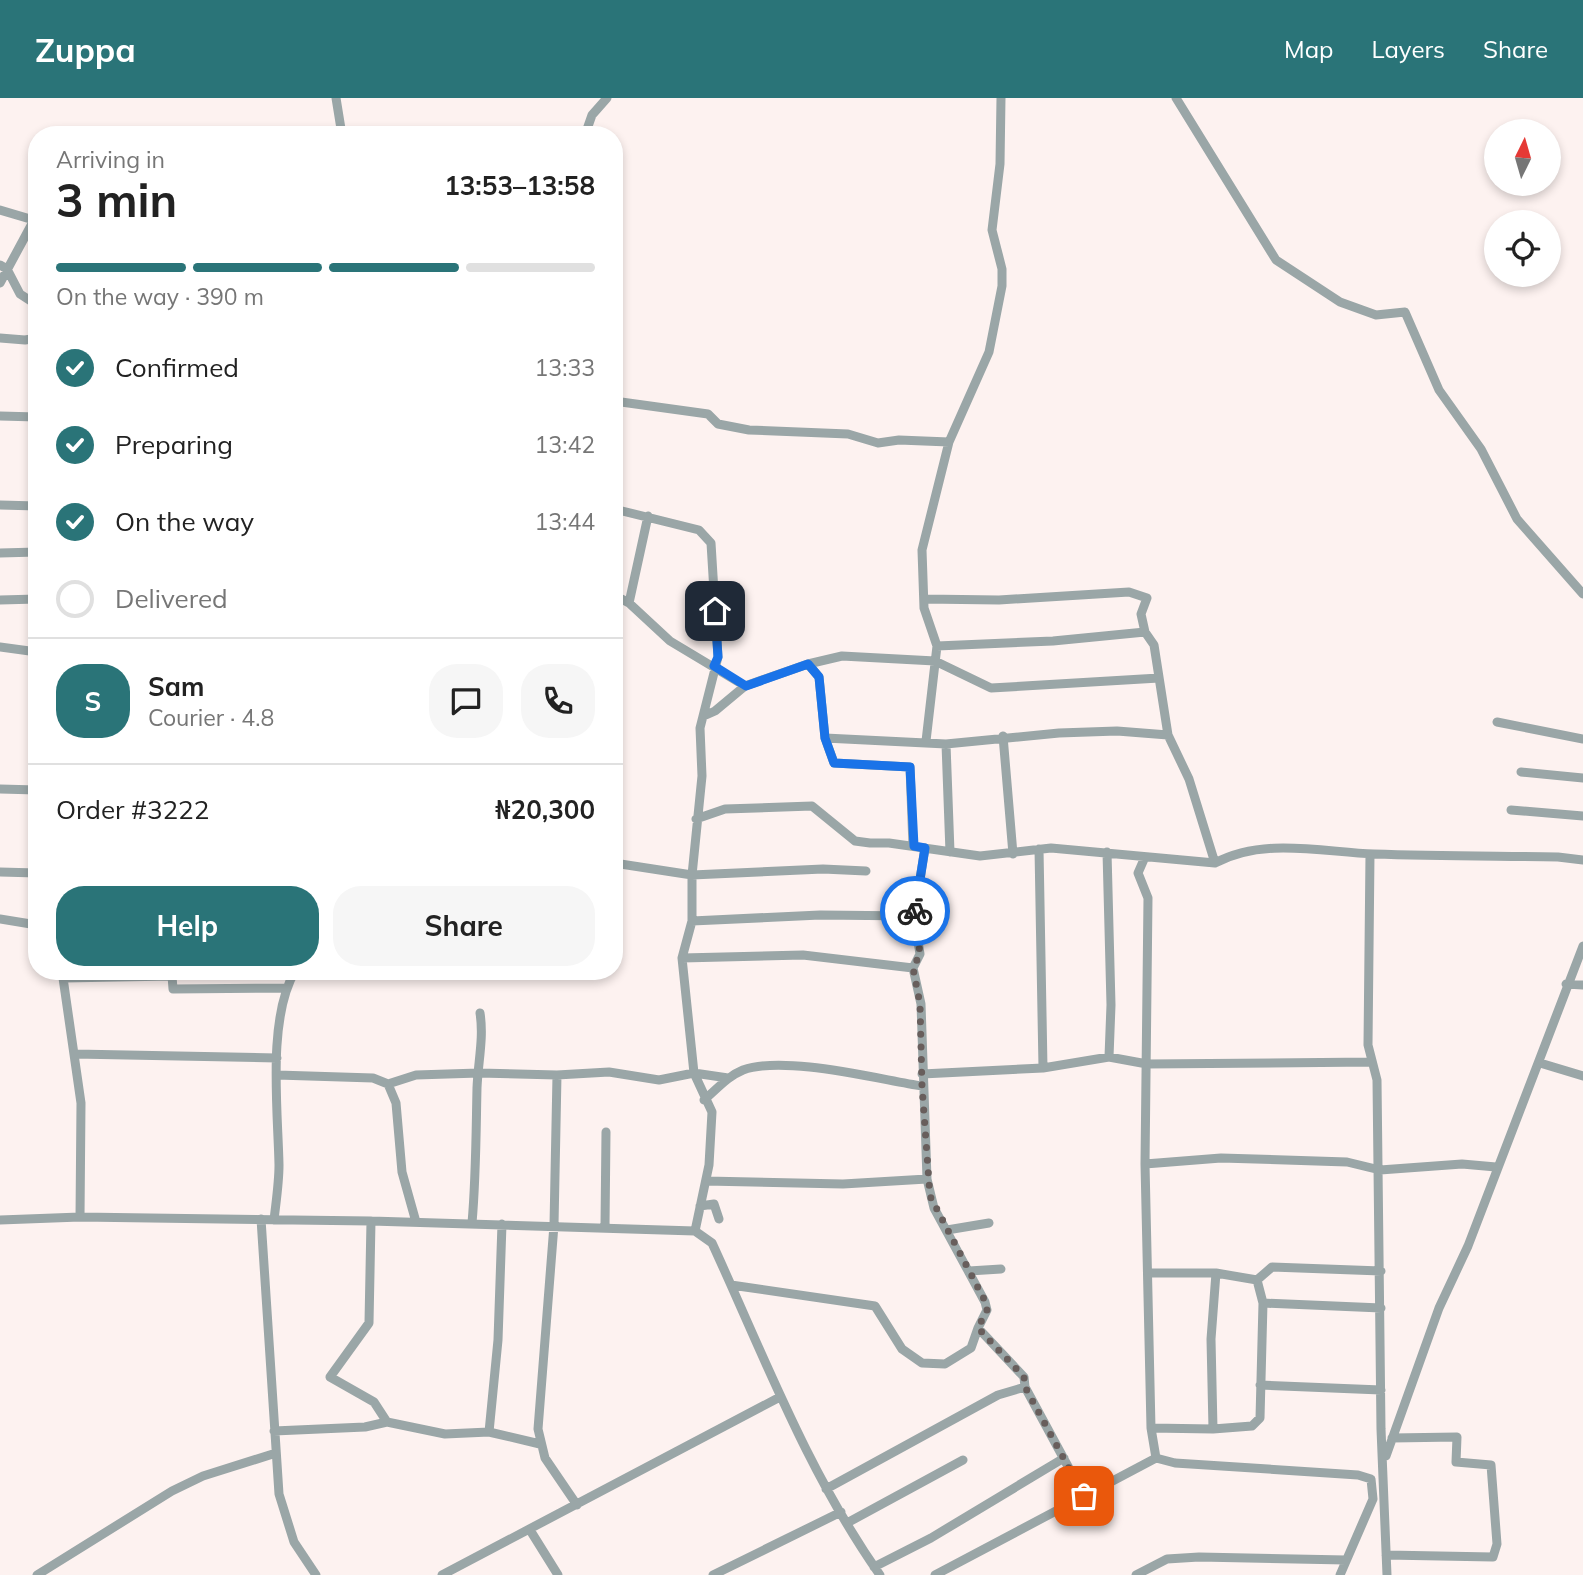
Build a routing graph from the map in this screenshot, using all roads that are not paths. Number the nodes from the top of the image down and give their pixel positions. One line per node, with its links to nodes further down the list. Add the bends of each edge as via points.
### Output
1 (335, 98): 5 (street)
2 (607, 98): 6 (street)
3 (1001, 98): 18 (street, via 992,230 1002,286 989,352)
4 (1176, 98): 25 (street, via 1276,260 1340,302 1376,315 1405,312 1439,390 1481,449 1517,519)
5 (340, 126)
6 (588, 126)
7 (0, 210): 8 (street)
8 (28, 218)
9 (28, 232): 10 (street)
10 (4, 267): 11 (street); 12 (street)
11 (0, 284)
12 (28, 299)
13 (0, 338): 14 (street)
14 (28, 340)
15 (623, 402): 18 (street, via 708,414 718,424 749,430 848,434 878,443)
16 (0, 416): 17 (street)
17 (28, 417)
18 (949, 442): 27 (street, via 922,550)
19 (0, 505): 20 (street)
20 (28, 506)
21 (623, 511): 22 (street)
22 (648, 516): 30 (street); 37 (street, via 699,530 711,543 718,657)
23 (28, 552): 24 (street)
24 (0, 553)
25 (1583, 594)
26 (28, 599): 28 (street)
27 (924, 599): 31 (street, via 999,600 1129,592 1147,598 1141,614); 32 (street)
28 (0, 600)
29 (623, 600): 30 (street)
30 (629, 603): 37 (street, via 670,641)
31 (1145, 632): 32 (street); 38 (street, via 1154,645)
32 (937, 646): 35 (street)
33 (0, 647): 34 (street)
34 (28, 651)
35 (935, 661): 36 (street, via 842,656); 38 (street, via 991,688); 46 (street)
36 (808, 664): 39 (street); 44 (street, via 819,677)
37 (714, 666): 39 (street); 40 (street, via 704,705)
38 (1159, 678): 42 (street)
39 (746, 686): 40 (street)
40 (706, 715): 54 (street, via 700,728 702,776)
41 (1497, 722): 45 (street)
42 (1168, 735): 43 (street); 64 (street, via 1188,779)
43 (1003, 736): 47 (street); 61 (street)
44 (825, 738): 46 (street); 55 (street, via 834,763 910,767)
45 (1583, 739)
46 (926, 741): 47 (street)
47 (946, 744): 58 (street)
48 (1521, 772): 49 (street)
49 (1583, 778)
50 (0, 789): 51 (street)
51 (28, 790)
52 (1511, 810): 53 (street)
53 (1583, 816)
54 (696, 819): 55 (street, via 725,809 812,806 855,841); 69 (street)
55 (914, 846): 56 (street)
56 (925, 848): 58 (street); 70 (street)
57 (1039, 849): 59 (street); 61 (street); 90 (street)
58 (950, 852): 61 (street)
59 (1107, 852): 62 (street); 85 (street)
60 (1370, 854): 63 (street); 64 (street, via 1308,846 1228,856); 87 (street, via 1368,1045)
61 (1013, 855)
62 (1145, 857): 64 (street); 89 (street, via 1138,873 1148,898)
63 (1583, 860)
64 (1215, 863)
65 (623, 864): 69 (street)
66 (866, 871): 69 (street)
67 (0, 872): 68 (street)
68 (28, 873)
69 (692, 875): 72 (street)
70 (914, 916): 72 (street); 76 (street, via 920,954)
71 (0, 919): 73 (street)
72 (692, 921): 75 (street)
73 (28, 924)
74 (1583, 946): 80 (street)
75 (682, 958): 76 (street, via 803,955); 92 (street)
76 (913, 968): 93 (street, via 920,1004)
77 (64, 980): 84 (street)
78 (172, 980): 82 (street, via 173,989)
79 (290, 980): 82 (street)
80 (1566, 984): 81 (street); 88 (street)
81 (1583, 985)
82 (285, 988): 86 (street)
83 (480, 1013): 91 (street)
84 (75, 1054): 86 (street); 108 (street, via 81,1103)
85 (1109, 1057): 89 (street); 90 (street)
86 (277, 1058): 94 (street)
87 (1372, 1062): 89 (street); 104 (street, via 1377,1080)
88 (1540, 1063): 96 (street); 103 (street)
89 (1147, 1064): 102 (street)
90 (1043, 1068): 93 (street)
91 (479, 1073): 95 (street); 98 (street, via 416,1075); 115 (street)
92 (694, 1073): 95 (street, via 659,1080 609,1072); 97 (street); 100 (street)
93 (922, 1074): 99 (street)
94 (277, 1075): 98 (street, via 373,1078); 112 (street, via 279,1164)
95 (557, 1075): 118 (street)
96 (1583, 1076)
97 (728, 1078): 99 (street, via 767,1066 801,1067); 100 (street)
98 (388, 1084): 114 (street, via 396,1103 402,1172)
99 (922, 1086): 105 (street)
100 (704, 1100): 106 (street, via 712,1112)
101 (606, 1132): 119 (street)
102 (1145, 1164): 104 (street, via 1221,1158 1309,1160); 125 (street)
103 (1496, 1167): 104 (street, via 1462,1164); 141 (street)
104 (1380, 1170): 124 (street)
105 (927, 1179): 106 (street, via 843,1184); 120 (street, via 934,1208)
106 (706, 1181): 107 (street)
107 (700, 1206): 110 (street, via 714,1204); 121 (street)
108 (80, 1217): 109 (street); 111 (street)
109 (261, 1219): 112 (street); 139 (street)
110 (719, 1219)
111 (0, 1220)
112 (274, 1220): 113 (street)
113 (371, 1221): 114 (street); 136 (street, via 369,1323 330,1377 374,1402)
114 (416, 1222): 115 (street)
115 (472, 1223): 117 (street)
116 (989, 1223): 120 (street)
117 (502, 1224): 118 (street); 140 (street)
118 (554, 1225): 119 (street); 142 (street, via 540,1385)
119 (606, 1226): 121 (street)
120 (947, 1230): 123 (street)
121 (695, 1231): 128 (street, via 712,1243)
122 (1001, 1269): 123 (street)
123 (969, 1271): 131 (street, via 987,1310)
124 (1381, 1271): 127 (street, via 1272,1267); 130 (street)
125 (1149, 1273): 126 (street); 137 (street)
126 (1216, 1273): 127 (street); 138 (street, via 1211,1349)
127 (1257, 1280): 129 (street)
128 (731, 1285): 131 (street, via 875,1306 902,1349 922,1363 945,1364 971,1348); 135 (street)
129 (1263, 1303): 130 (street); 132 (street)
130 (1381, 1308): 134 (street)
131 (978, 1328): 133 (street, via 1024,1377)
132 (1260, 1385): 134 (street); 138 (street, via 1256,1424)
133 (1025, 1387): 144 (street); 148 (street, via 998,1395)
134 (1381, 1390): 147 (street)
135 (780, 1397): 148 (street); 150 (street)
136 (387, 1422): 139 (street); 140 (street, via 445,1434)
137 (1151, 1428): 138 (street); 145 (street)
138 (1213, 1429)
139 (274, 1431): 143 (street)
140 (489, 1432): 142 (street)
141 (1392, 1438): 147 (street); 154 (street, via 1457,1437 1456,1462 1491,1465 1497,1544 1493,1558)
142 (540, 1444): 150 (street)
143 (276, 1452): 157 (street, via 172,1491); 158 (street, via 285,1515 294,1542)
144 (1064, 1458): 149 (street); 156 (street)
145 (1156, 1458): 149 (street); 155 (street, via 1371,1479 1373,1499)
146 (962, 1460): 152 (street)
147 (1383, 1466): 154 (street)
148 (826, 1489): 151 (street)
149 (1084, 1496): 162 (street)
150 (577, 1504): 153 (street)
151 (841, 1512): 152 (street); 161 (street)
152 (847, 1523): 156 (street)
153 (530, 1530): 159 (street); 160 (street)
154 (1386, 1555): 165 (street)
155 (1346, 1560): 163 (street, via 1167,1559); 164 (street)
156 (877, 1571)
157 (40, 1574)
158 (316, 1575)
159 (442, 1575)
160 (558, 1575)
161 (713, 1575)
162 (936, 1575)
163 (1136, 1575)
164 (1340, 1575)
165 (1387, 1575)

